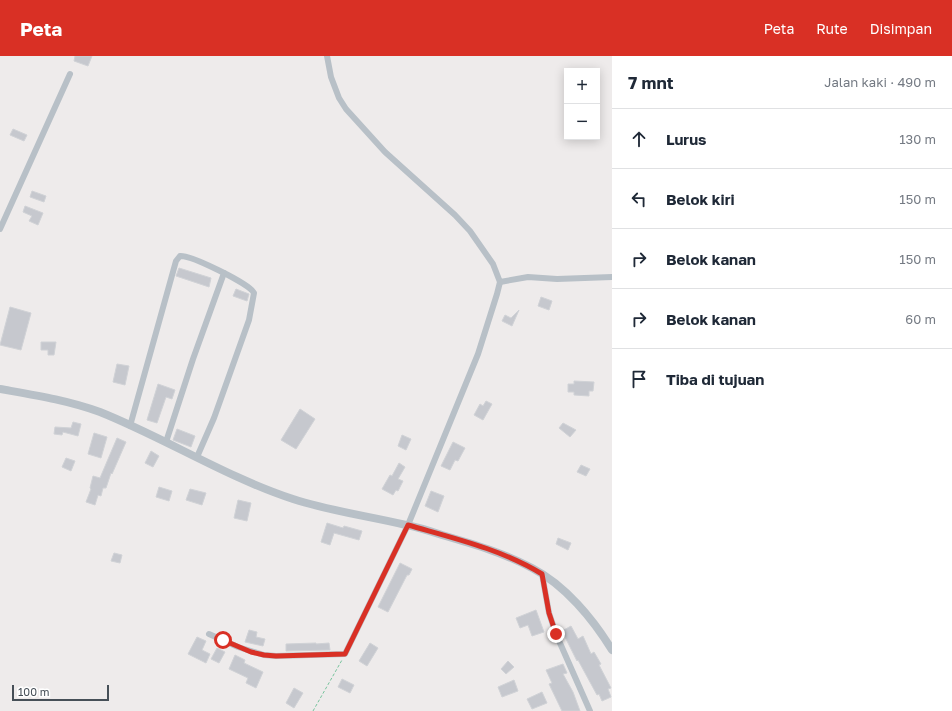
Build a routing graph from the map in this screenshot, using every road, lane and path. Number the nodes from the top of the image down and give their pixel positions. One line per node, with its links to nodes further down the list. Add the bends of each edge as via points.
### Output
1 (327, 56): 6 (street, via 331,76 346,109 385,152 470,231 493,264)
2 (70, 74): 3 (street)
3 (0, 229)
4 (224, 273): 8 (street, via 187,257 178,258); 9 (street); 10 (street, via 250,288 254,292 254,299 223,395)
5 (612, 277): 6 (street, via 528,277)
6 (500, 282): 11 (street, via 478,354)
7 (0, 389): 8 (street, via 76,404)
8 (130, 426): 9 (street)
9 (166, 442): 10 (street)
10 (197, 457): 11 (street, via 235,476 293,499)
11 (408, 525): 12 (street, via 490,550); 15 (street)
12 (542, 574): 14 (street, via 570,596 593,621); 17 (street, via 549,613 556,634)
13 (209, 634): 15 (street, via 264,655)
14 (612, 650)
15 (345, 654): 16 (path)
16 (313, 711)
17 (590, 711)

